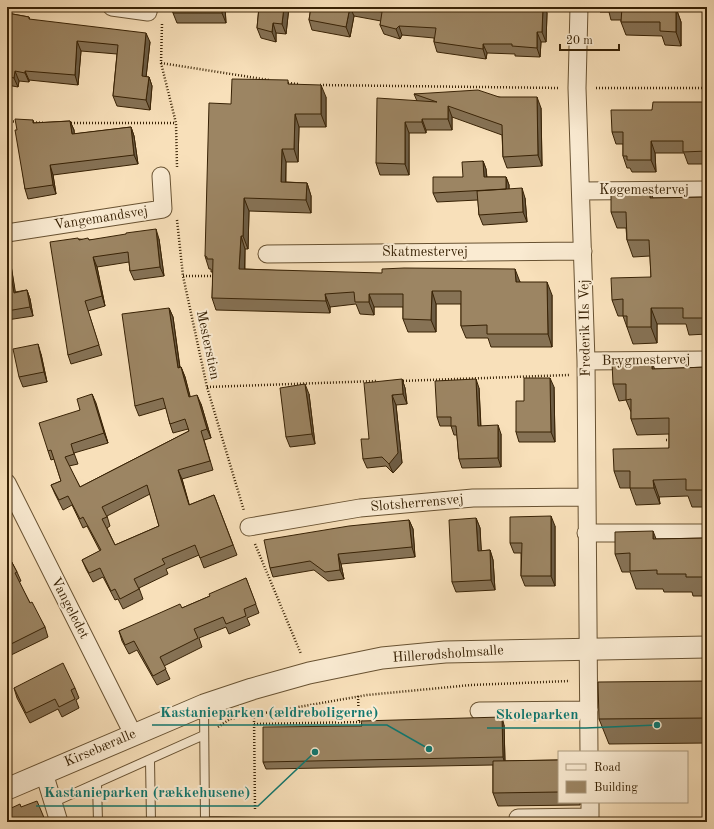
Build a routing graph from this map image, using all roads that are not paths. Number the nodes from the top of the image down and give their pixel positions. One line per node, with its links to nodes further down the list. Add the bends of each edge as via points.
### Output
1 (112, 7): 2 (street, via 148,12)
2 (149, 7)
3 (579, 7): 6 (street, Frederik IIs Vej, via 577,88)
4 (162, 176): 7 (street, Vangemandsvej, via 163,209)
5 (707, 190): 6 (street, Køgemestervej)
6 (581, 191): 8 (street, Frederik IIs Vej)
7 (7, 233)
8 (583, 251): 9 (street, Skatmestervej); 11 (street, Frederik IIs Vej)
9 (267, 254)
10 (707, 360): 11 (street, Brygmestervej)
11 (586, 368): 13 (street, Frederik IIs Vej)
12 (7, 483): 23 (street, Vangeledet)
13 (586, 497): 14 (street, Slotsherrensvej, via 465,499 360,508); 15 (street, Frederik IIs Vej)
14 (248, 527)
15 (586, 533): 16 (street); 18 (street, Frederik IIs Vej)
16 (707, 533)
17 (707, 647): 18 (street, Hillerødsholmsalle)
18 (588, 648): 19 (street, Hillerødsholmsalle, via 445,652 382,658); 21 (street)
19 (308, 673): 20 (street, Kirsebæralle)
20 (204, 705): 23 (street, Kirsebæralle); 24 (lane)
21 (589, 710): 22 (street); 25 (street)
22 (479, 711)
23 (133, 734): 27 (street, Kirsebæralle)
24 (204, 735): 26 (lane); 36 (lane)
25 (589, 751)
26 (150, 760): 28 (lane); 35 (lane)
27 (44, 773): 29 (street, Kirsebæralle); 30 (street)
28 (97, 783): 30 (lane); 34 (lane)
29 (7, 789)
30 (52, 803): 33 (street)
31 (590, 803): 32 (street, via 590,817)
32 (518, 818)
33 (59, 822)
34 (98, 822)
35 (151, 822)
36 (205, 822): 37 (lane)
37 (255, 822): 38 (lane)
38 (259, 822)

